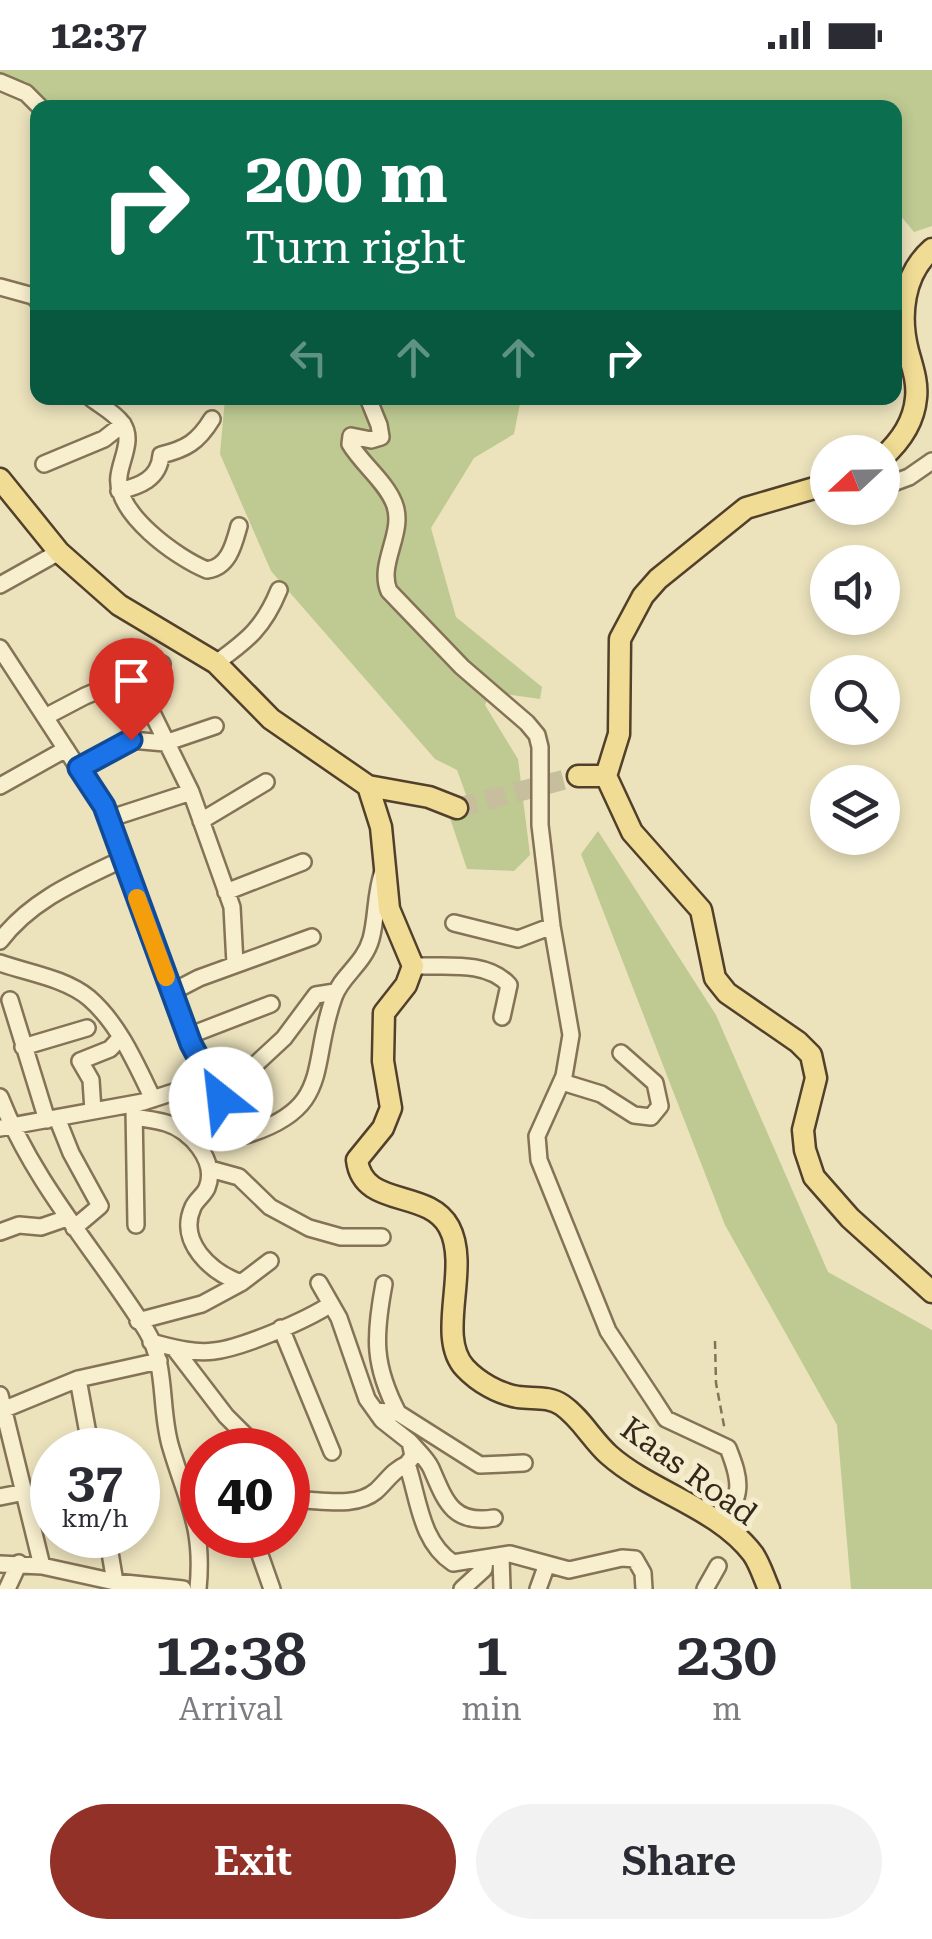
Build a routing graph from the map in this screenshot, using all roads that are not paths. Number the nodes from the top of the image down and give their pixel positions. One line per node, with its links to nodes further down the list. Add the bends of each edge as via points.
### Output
1 (0, 82): 2 (street)
2 (33, 100)
3 (932, 249): 10 (main road, via 921,259 904,305 917,396)
4 (0, 288): 5 (street)
5 (30, 295)
6 (100, 405): 9 (street)
7 (371, 405): 44 (street, via 381,437 351,436 350,444 395,504 384,580 389,591 536,736)
8 (212, 419): 15 (street, via 194,443 161,456 146,482)
9 (123, 424): 12 (street); 15 (street, via 128,442)
10 (900, 439)
11 (932, 461): 14 (street)
12 (44, 464)
13 (0, 479): 18 (main road)
14 (900, 480)
15 (119, 490): 17 (street, via 157,538 207,570 222,563)
16 (810, 492): 31 (main road, via 746,508 643,596 620,639 619,734)
17 (239, 526)
18 (59, 552): 19 (street); 22 (main road, via 119,604)
19 (0, 585)
20 (280, 590): 22 (street, via 259,628)
21 (0, 648): 25 (street)
22 (216, 663): 34 (main road, via 271,719)
23 (162, 664): 24 (street)
24 (134, 676): 25 (street); 27 (street)
25 (46, 717): 28 (street)
26 (215, 726): 27 (street)
27 (165, 743): 29 (street, via 131,740); 35 (street)
28 (66, 748): 29 (street); 33 (street)
29 (79, 768): 37 (street)
30 (578, 776): 31 (main road)
31 (606, 776): 78 (main road, via 632,832 701,910 715,978 811,1055 816,1078 803,1130 814,1177)
32 (266, 782): 38 (street)
33 (0, 786)
34 (368, 786): 36 (main road); 41 (main road)
35 (191, 792): 37 (street); 38 (street)
36 (457, 808)
37 (108, 819): 39 (street)
38 (202, 821): 42 (street)
39 (123, 859): 46 (street, via 60,889); 50 (street)
40 (303, 862): 42 (street)
41 (384, 867): 49 (main road, via 389,908); 51 (street, via 371,939)
42 (226, 892): 48 (street)
43 (454, 923): 44 (street, via 518,939)
44 (552, 926): 62 (street, via 571,1035)
45 (312, 937): 48 (street)
46 (1, 938)
47 (0, 963): 57 (street, via 88,997)
48 (235, 964): 50 (street)
49 (412, 966): 54 (street, via 499,974 509,986); 100 (main road, Kaas Road, via 384,1013 391,1108 357,1160 364,1183 436,1213 449,1227 456,1256 456,1356 503,1393 563,1405 609,1455)
50 (172, 992): 56 (street)
51 (335, 992): 60 (street, via 316,995); 61 (street, via 316,1084 296,1111 246,1135)
52 (10, 1000): 58 (street)
53 (271, 1004): 56 (street)
54 (502, 1018)
55 (86, 1028): 58 (street)
56 (188, 1036): 61 (street)
57 (122, 1037): 64 (street); 66 (street, via 110,1050 80,1062 91,1080)
58 (23, 1047): 67 (street)
59 (622, 1053): 62 (street, via 655,1083 660,1106 650,1117)
60 (256, 1064)
61 (210, 1080): 64 (street)
62 (562, 1082): 100 (street, via 537,1136 539,1160 608,1331 666,1418 728,1448 739,1499)
63 (0, 1097): 68 (street)
64 (153, 1098): 65 (street)
65 (134, 1110): 66 (street); 69 (street, via 197,1144); 71 (street)
66 (94, 1111): 67 (street)
67 (52, 1119): 68 (street); 70 (street, via 100,1206)
68 (6, 1127): 70 (street)
69 (210, 1168): 73 (street, via 239,1177 270,1207 310,1228 341,1238); 75 (street, via 207,1189 192,1208 190,1236 204,1261)
70 (71, 1223): 72 (street); 80 (street)
71 (136, 1225)
72 (0, 1232)
73 (382, 1236)
74 (270, 1261): 75 (street)
75 (241, 1283): 80 (street, via 202,1304)
76 (319, 1283): 79 (street)
77 (384, 1284): 88 (street, via 380,1379)
78 (932, 1292)
79 (331, 1304): 81 (street); 87 (street)
80 (138, 1321): 82 (street)
81 (281, 1328): 83 (street, via 214,1352); 92 (street)
82 (151, 1342): 83 (street); 84 (street)
83 (174, 1348): 90 (street)
84 (159, 1361): 85 (street); 95 (street, via 169,1444)
85 (78, 1379): 86 (street); 89 (street)
86 (2, 1405): 96 (street)
87 (376, 1411): 88 (street); 91 (street)
88 (398, 1413): 93 (street, via 480,1465)
89 (87, 1428)
90 (237, 1428)
91 (410, 1442): 94 (street); 99 (street, via 430,1465 451,1510 480,1521)
92 (332, 1452)
93 (524, 1463)
94 (407, 1464): 98 (street, via 374,1494 346,1502); 104 (street, via 424,1530 440,1555 453,1563)
95 (180, 1475)
96 (25, 1492): 97 (street); 108 (street)
97 (0, 1498)
98 (310, 1500)
99 (494, 1518)
100 (722, 1526): 120 (main road, Kaas Road, via 753,1555)
101 (111, 1558): 110 (street)
102 (198, 1558): 113 (street)
103 (261, 1558): 114 (street)
104 (493, 1558): 107 (street, via 510,1554); 115 (street); 116 (street)
105 (19, 1563): 106 (street); 108 (street); 111 (street)
106 (0, 1564)
107 (548, 1564): 117 (street); 118 (street, via 577,1570 635,1559)
108 (42, 1566): 110 (street)
109 (718, 1566): 119 (street)
110 (116, 1582): 112 (street)
111 (7, 1589)
112 (183, 1589)
113 (198, 1589)
114 (272, 1589)
115 (462, 1589)
116 (502, 1589)
117 (538, 1589)
118 (644, 1589)
119 (705, 1589)
120 (769, 1589)

